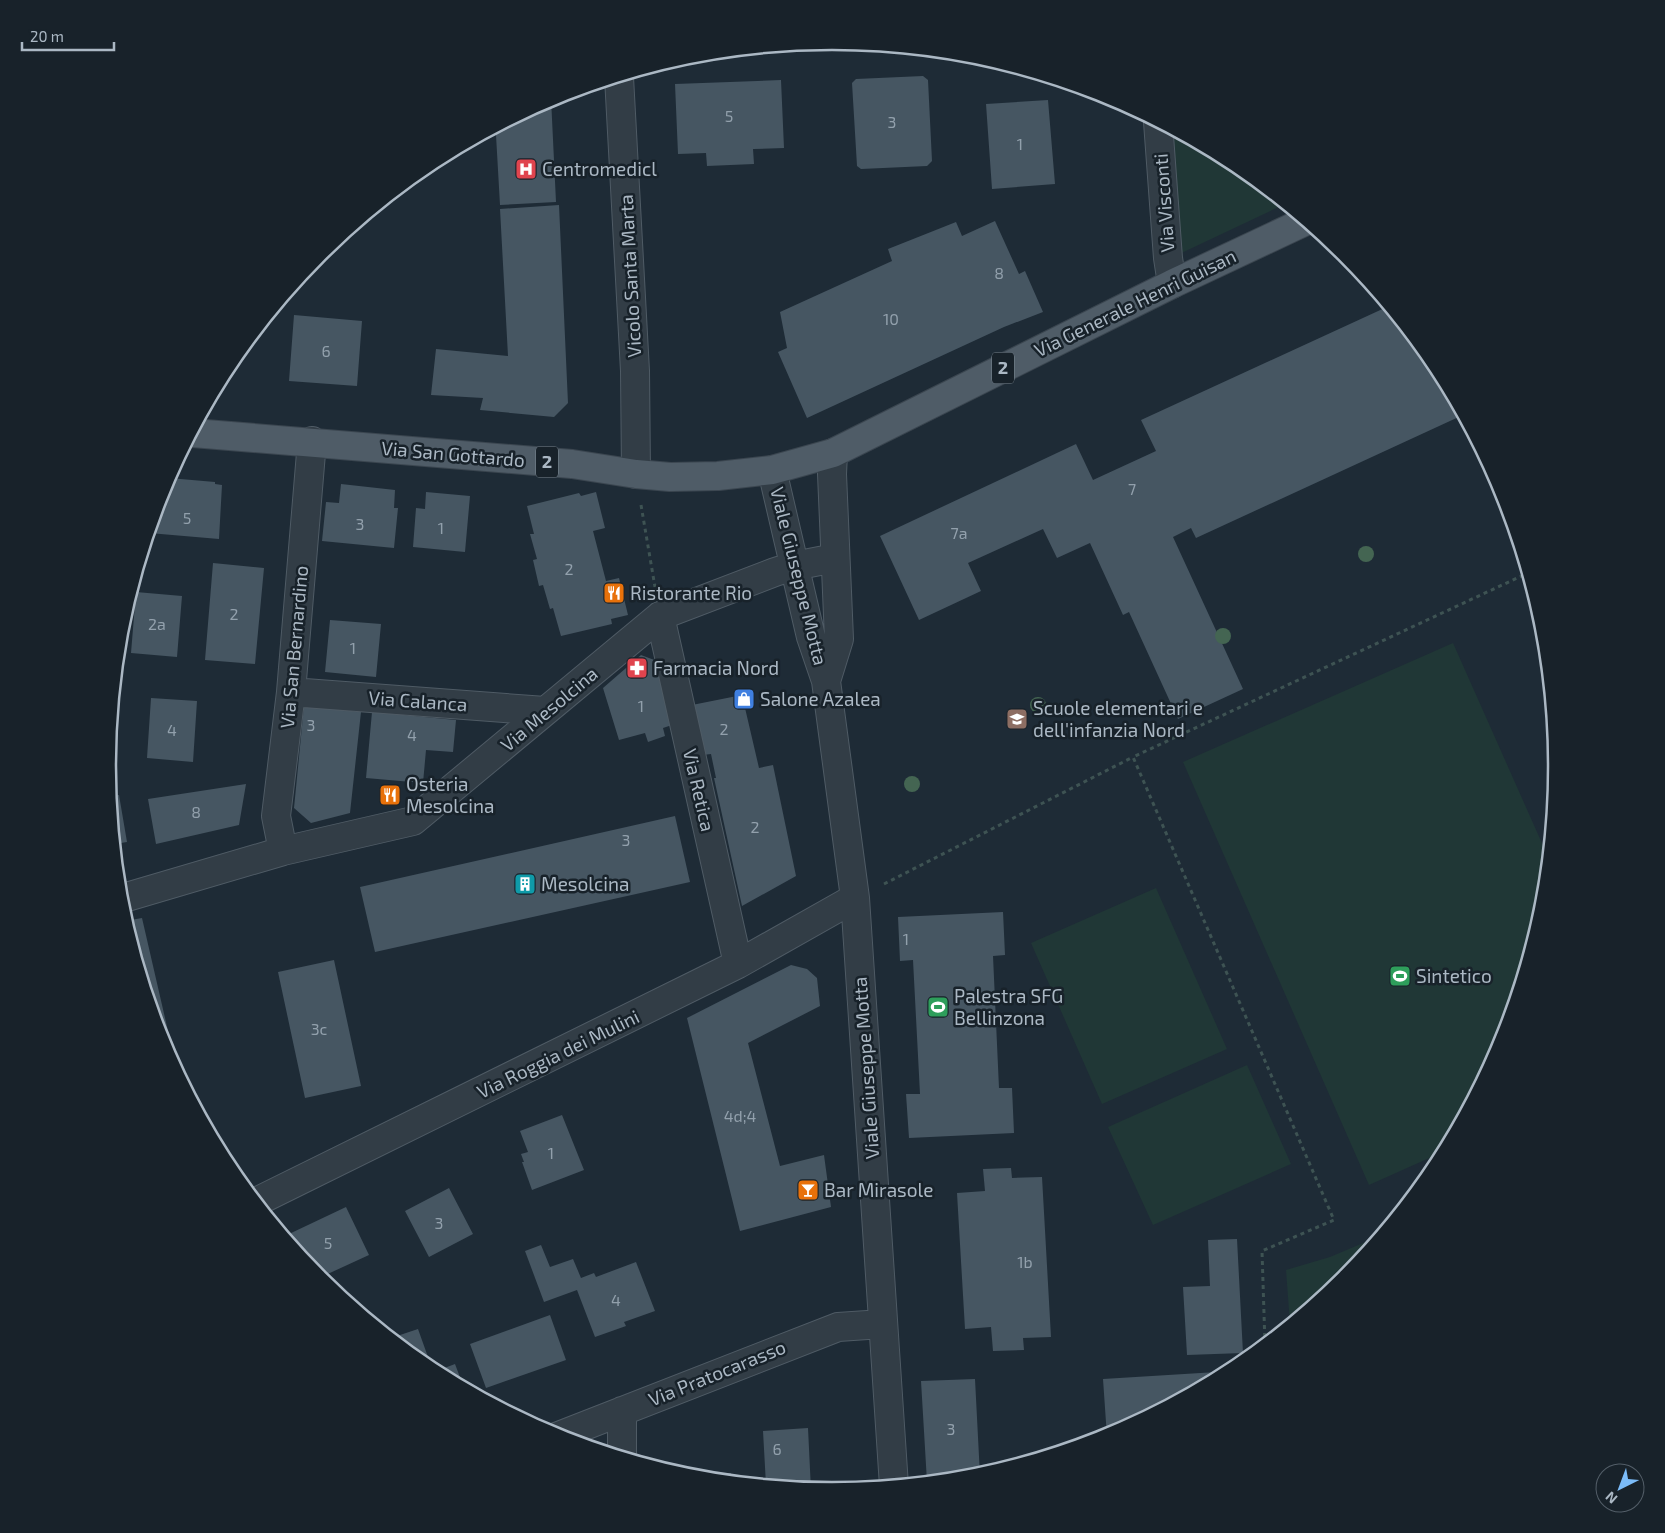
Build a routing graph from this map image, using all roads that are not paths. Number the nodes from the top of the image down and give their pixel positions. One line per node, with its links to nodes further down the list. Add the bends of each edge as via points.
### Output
1 (619, 83): 9 (street, Vicolo Santa Marta, via 635,371)
2 (1159, 129): 4 (street, Via Visconti)
3 (1300, 224): 4 (main road, Via Generale Henri Guisan / 2)
4 (1172, 284): 7 (main road, Via Generale Henri Guisan / 2)
5 (199, 432): 6 (main road, Via San Gottardo / 2)
6 (312, 441): 9 (main road, Via San Gottardo / 2, via 572,464); 14 (street, Via San Bernardino)
7 (833, 453): 8 (main road, Via Generale Henri Guisan / 2); 10 (street, Viale Giuseppe Motta)
8 (772, 470): 9 (main road, Via San Gottardo / 2, via 691,477); 11 (street, Viale Giuseppe Motta)
9 (636, 474)
10 (835, 558): 11 (street, Via Mesolcina); 13 (street, Viale Giuseppe Motta, via 839,640)
11 (794, 566): 12 (street, Via Mesolcina); 13 (street, Viale Giuseppe Motta)
12 (660, 616): 15 (street, Via Mesolcina); 19 (street, Via Retica)
13 (826, 682): 18 (street, Viale Giuseppe Motta)
14 (291, 692): 15 (street, Via Calanca); 16 (street, Via San Bernardino, via 276,816)
15 (545, 711): 16 (street, Via Mesolcina, via 413,821)
16 (283, 851): 17 (street, Via Mesolcina)
17 (128, 897)
18 (855, 898): 19 (street, Via Roggia dei Mulini); 21 (street, Viale Giuseppe Motta)
19 (738, 964): 20 (street, Via Roggia dei Mulini)
20 (261, 1199)
21 (882, 1324): 22 (street, Via Pratocarasso, via 838,1327); 25 (street, Viale Giuseppe Motta)
22 (622, 1411): 23 (street, Via Pratocarasso); 24 (street)
23 (569, 1432)
24 (622, 1451)
25 (894, 1480)

